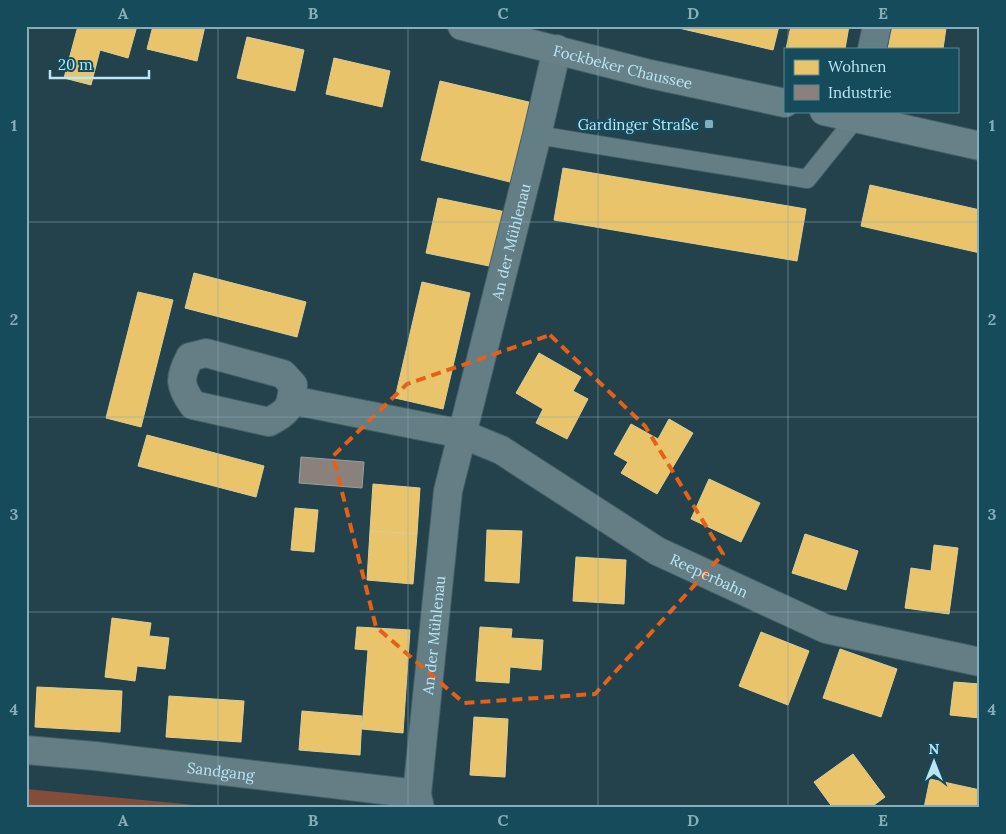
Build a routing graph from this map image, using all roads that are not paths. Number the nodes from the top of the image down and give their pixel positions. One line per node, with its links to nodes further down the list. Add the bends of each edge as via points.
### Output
1 (462, 26): 4 (main road, Fockbeker Chaussee)
2 (877, 26): 3 (street)
3 (872, 48)
4 (557, 49): 5 (main road, Fockbeker Chaussee, via 650,74); 8 (street, An der Mühlenau)
5 (784, 103)
6 (832, 112): 7 (main road)
7 (857, 115): 8 (lane, via 807,179); 9 (main road)
8 (537, 135): 11 (street, An der Mühlenau)
9 (980, 146)
10 (291, 400): 11 (street)
11 (462, 434): 12 (street, Reeperbahn, via 502,450 657,551 826,629); 14 (street, An der Mühlenau, via 448,491)
12 (980, 662)
13 (26, 750): 14 (street, Sandgang, via 95,756)
14 (418, 801)

